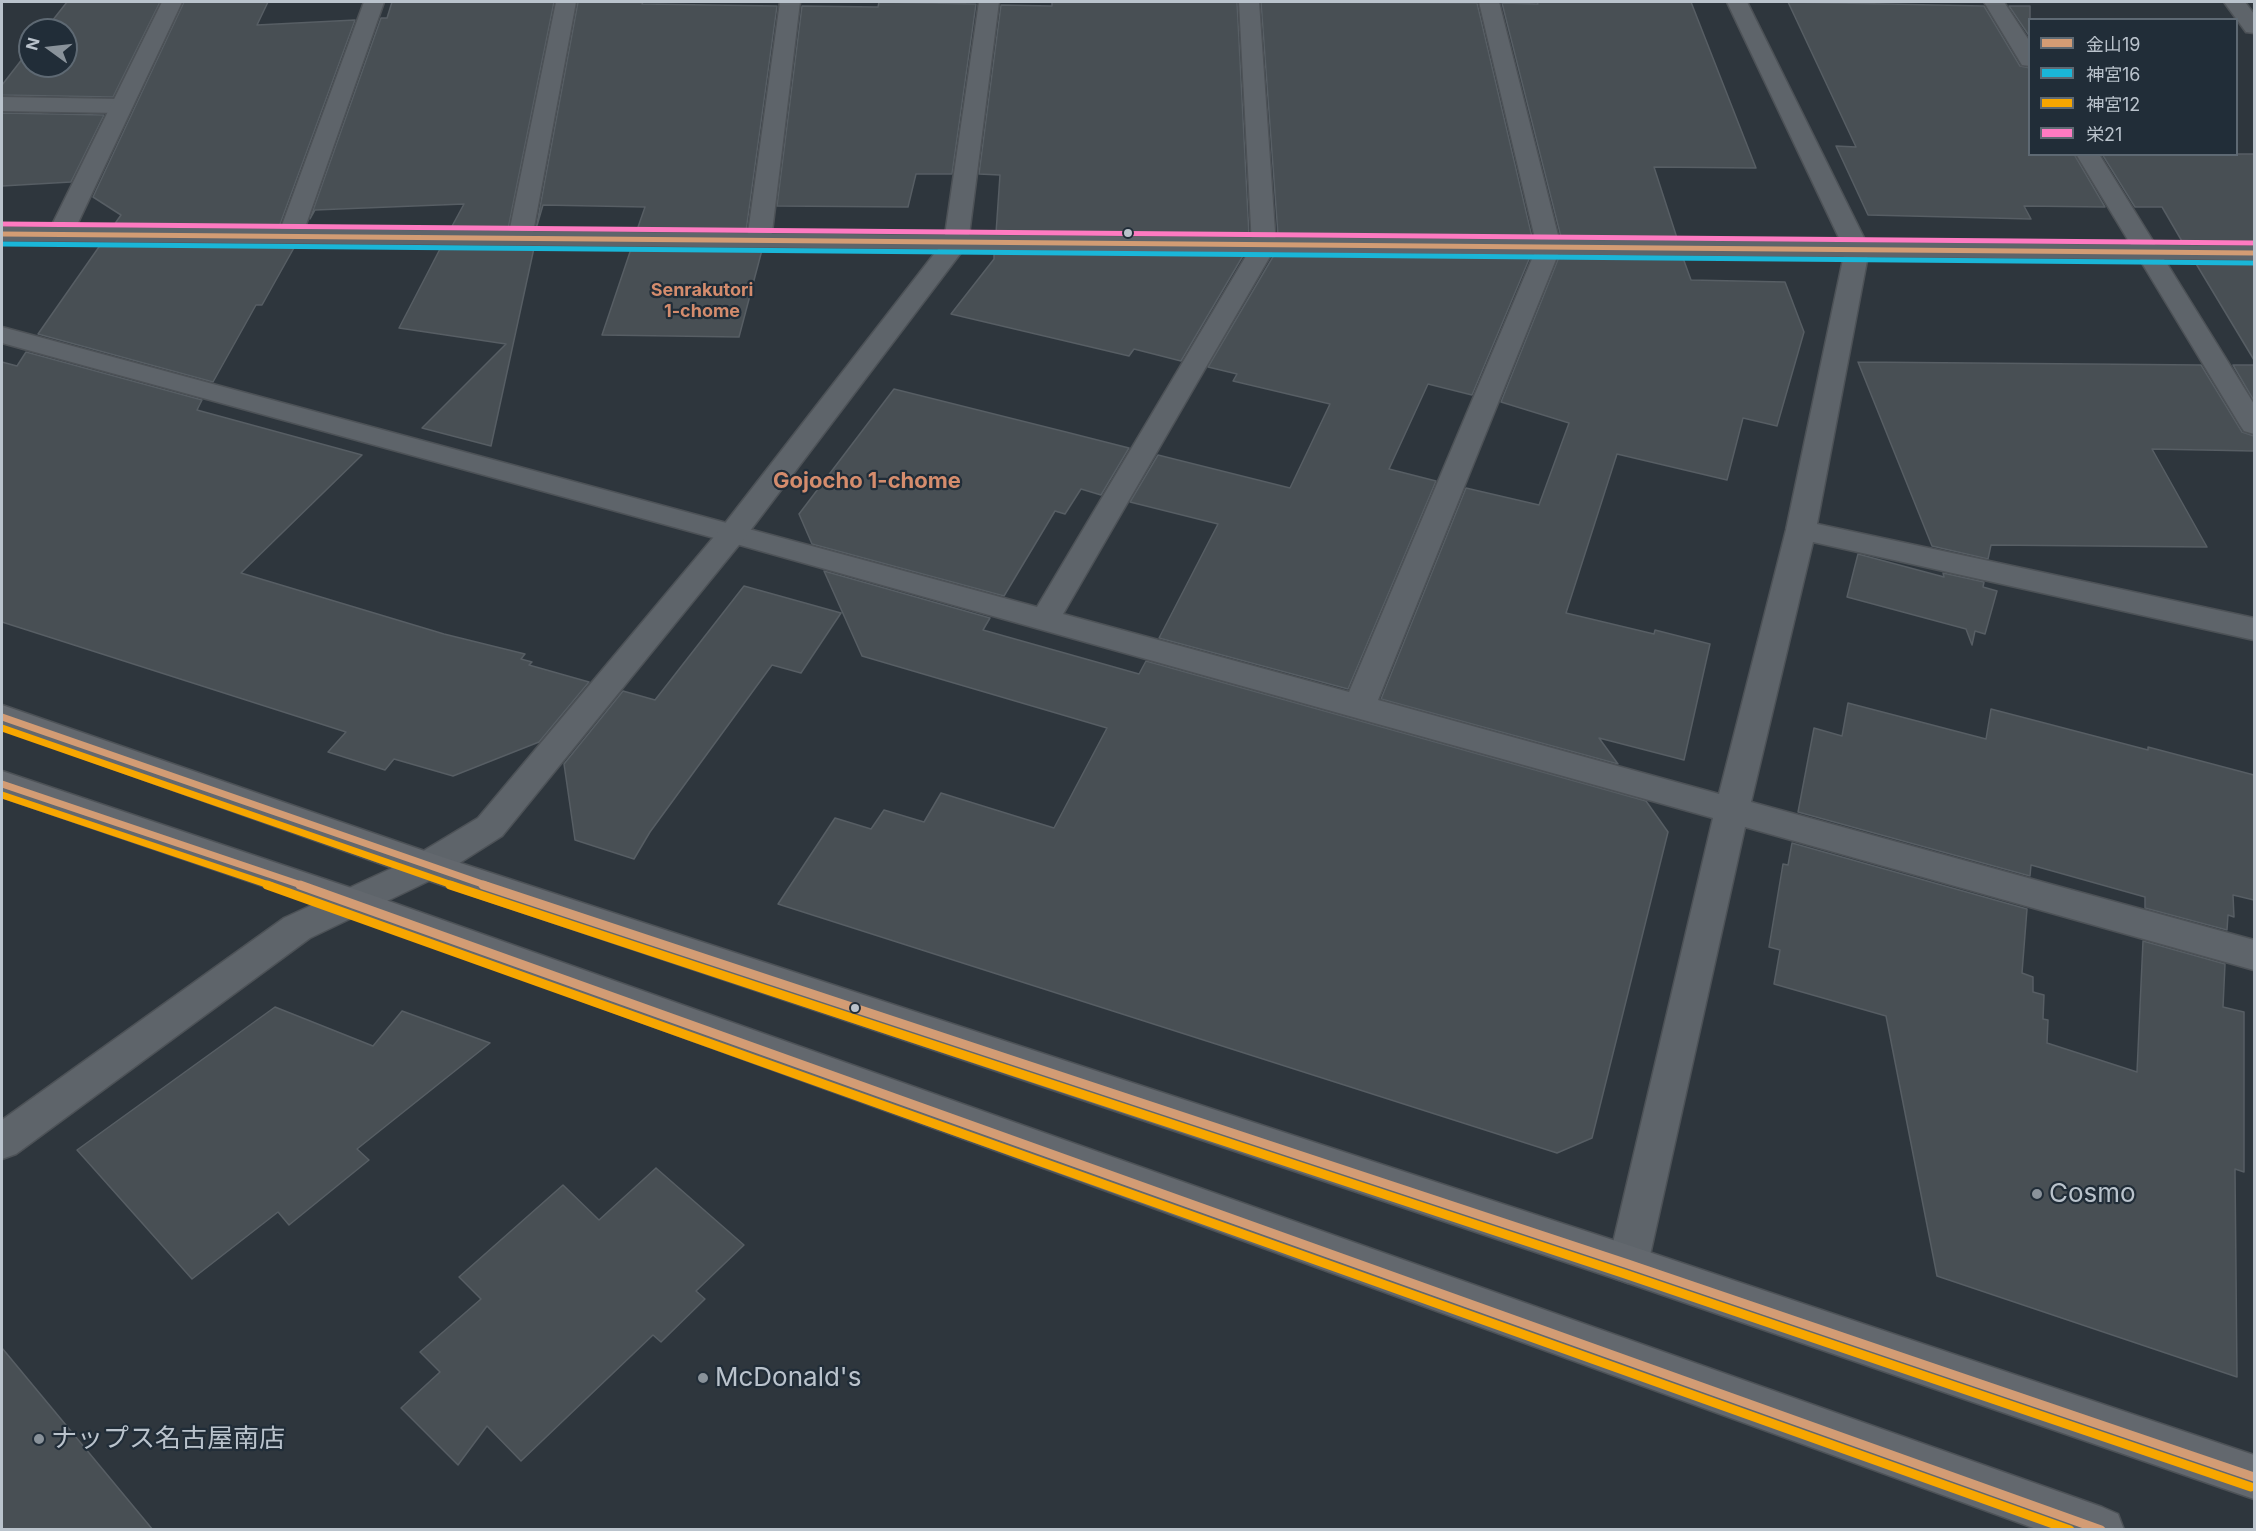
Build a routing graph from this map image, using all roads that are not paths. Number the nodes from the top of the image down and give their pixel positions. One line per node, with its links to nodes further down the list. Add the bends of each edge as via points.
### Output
1 (172, 2): 14 (street)
2 (374, 2): 18 (street)
3 (566, 2): 19 (street)
4 (790, 2): 20 (street)
5 (989, 2): 21 (street)
6 (1249, 2): 22 (street)
7 (1489, 2): 23 (street)
8 (1737, 2): 24 (street)
9 (1994, 2): 12 (street)
10 (2234, 2): 11 (street)
11 (2254, 27)
12 (2028, 57)
13 (2, 104): 14 (street)
14 (119, 106): 17 (street)
15 (2088, 156): 25 (street)
16 (2, 234): 17 (street)
17 (60, 234): 18 (street)
18 (290, 236): 19 (street)
19 (520, 238): 20 (street)
20 (759, 240): 21 (street)
21 (956, 242): 22 (street); 30 (street)
22 (1263, 246): 23 (street); 31 (street)
23 (1549, 247): 24 (street); 33 (street)
24 (1857, 250): 25 (street); 29 (street)
25 (2147, 252): 26 (street); 28 (street)
26 (2254, 253)
27 (2, 335): 30 (street)
28 (2254, 425)
29 (1801, 530): 32 (street); 36 (street)
30 (734, 533): 31 (street); 37 (street, via 490,828)
31 (1045, 620): 33 (street)
32 (2254, 629)
33 (1359, 706): 36 (street)
34 (2, 717): 37 (main road)
35 (2, 784): 38 (main road)
36 (1731, 810): 39 (street); 41 (street)
37 (427, 866): 38 (street); 41 (main road)
38 (351, 902): 40 (street, via 297,928); 43 (main road)
39 (2254, 956)
40 (2, 1142)
41 (1628, 1264): 42 (main road)
42 (2254, 1477)
43 (2102, 1530)

